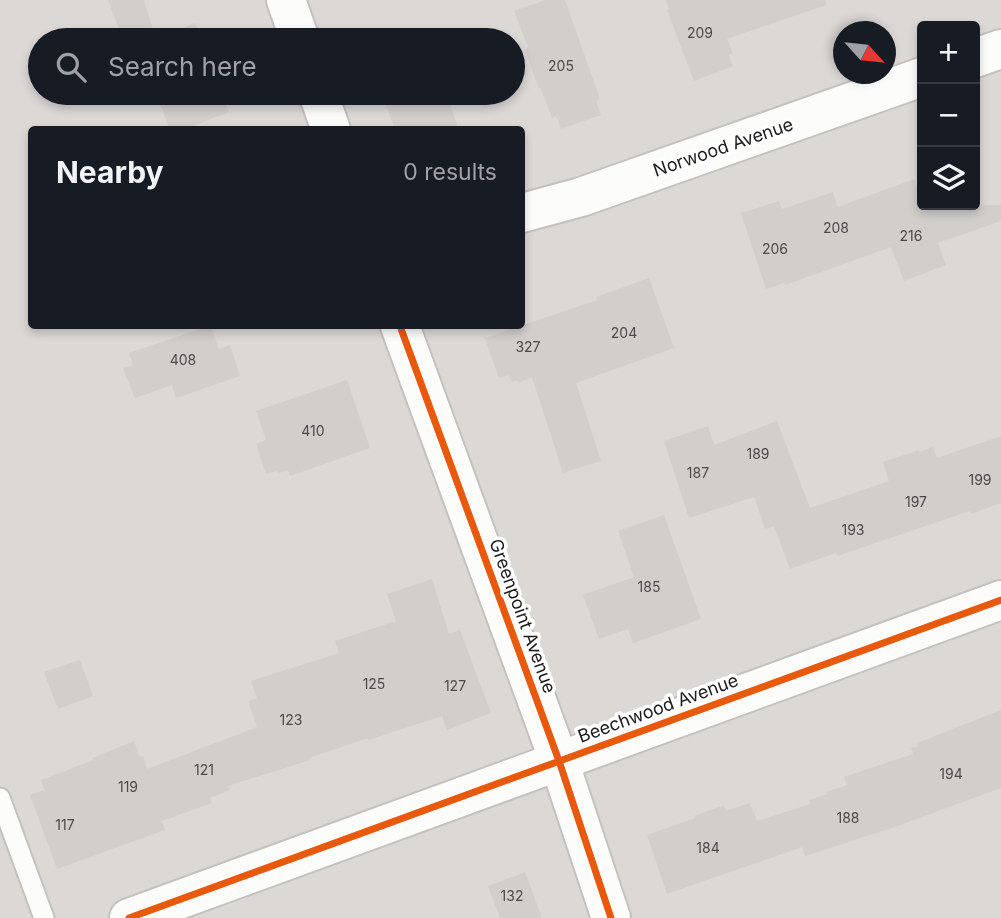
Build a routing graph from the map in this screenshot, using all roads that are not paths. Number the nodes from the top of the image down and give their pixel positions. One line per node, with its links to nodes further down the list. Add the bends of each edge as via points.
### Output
1 (286, 0): 2 (street)
2 (296, 28)
3 (1001, 49): 4 (street)
4 (980, 56)
5 (917, 79): 8 (street, Norwood Avenue, via 581,197)
6 (322, 105): 7 (street)
7 (330, 126)
8 (525, 212)
9 (401, 329): 11 (street, Greenpoint Avenue)
10 (1001, 600): 11 (street, Beechwood Avenue)
11 (559, 761): 14 (street, Beechwood Avenue); 15 (street, Greenpoint Avenue)
12 (0, 798): 13 (lane)
13 (44, 918)
14 (129, 918)
15 (611, 918)

